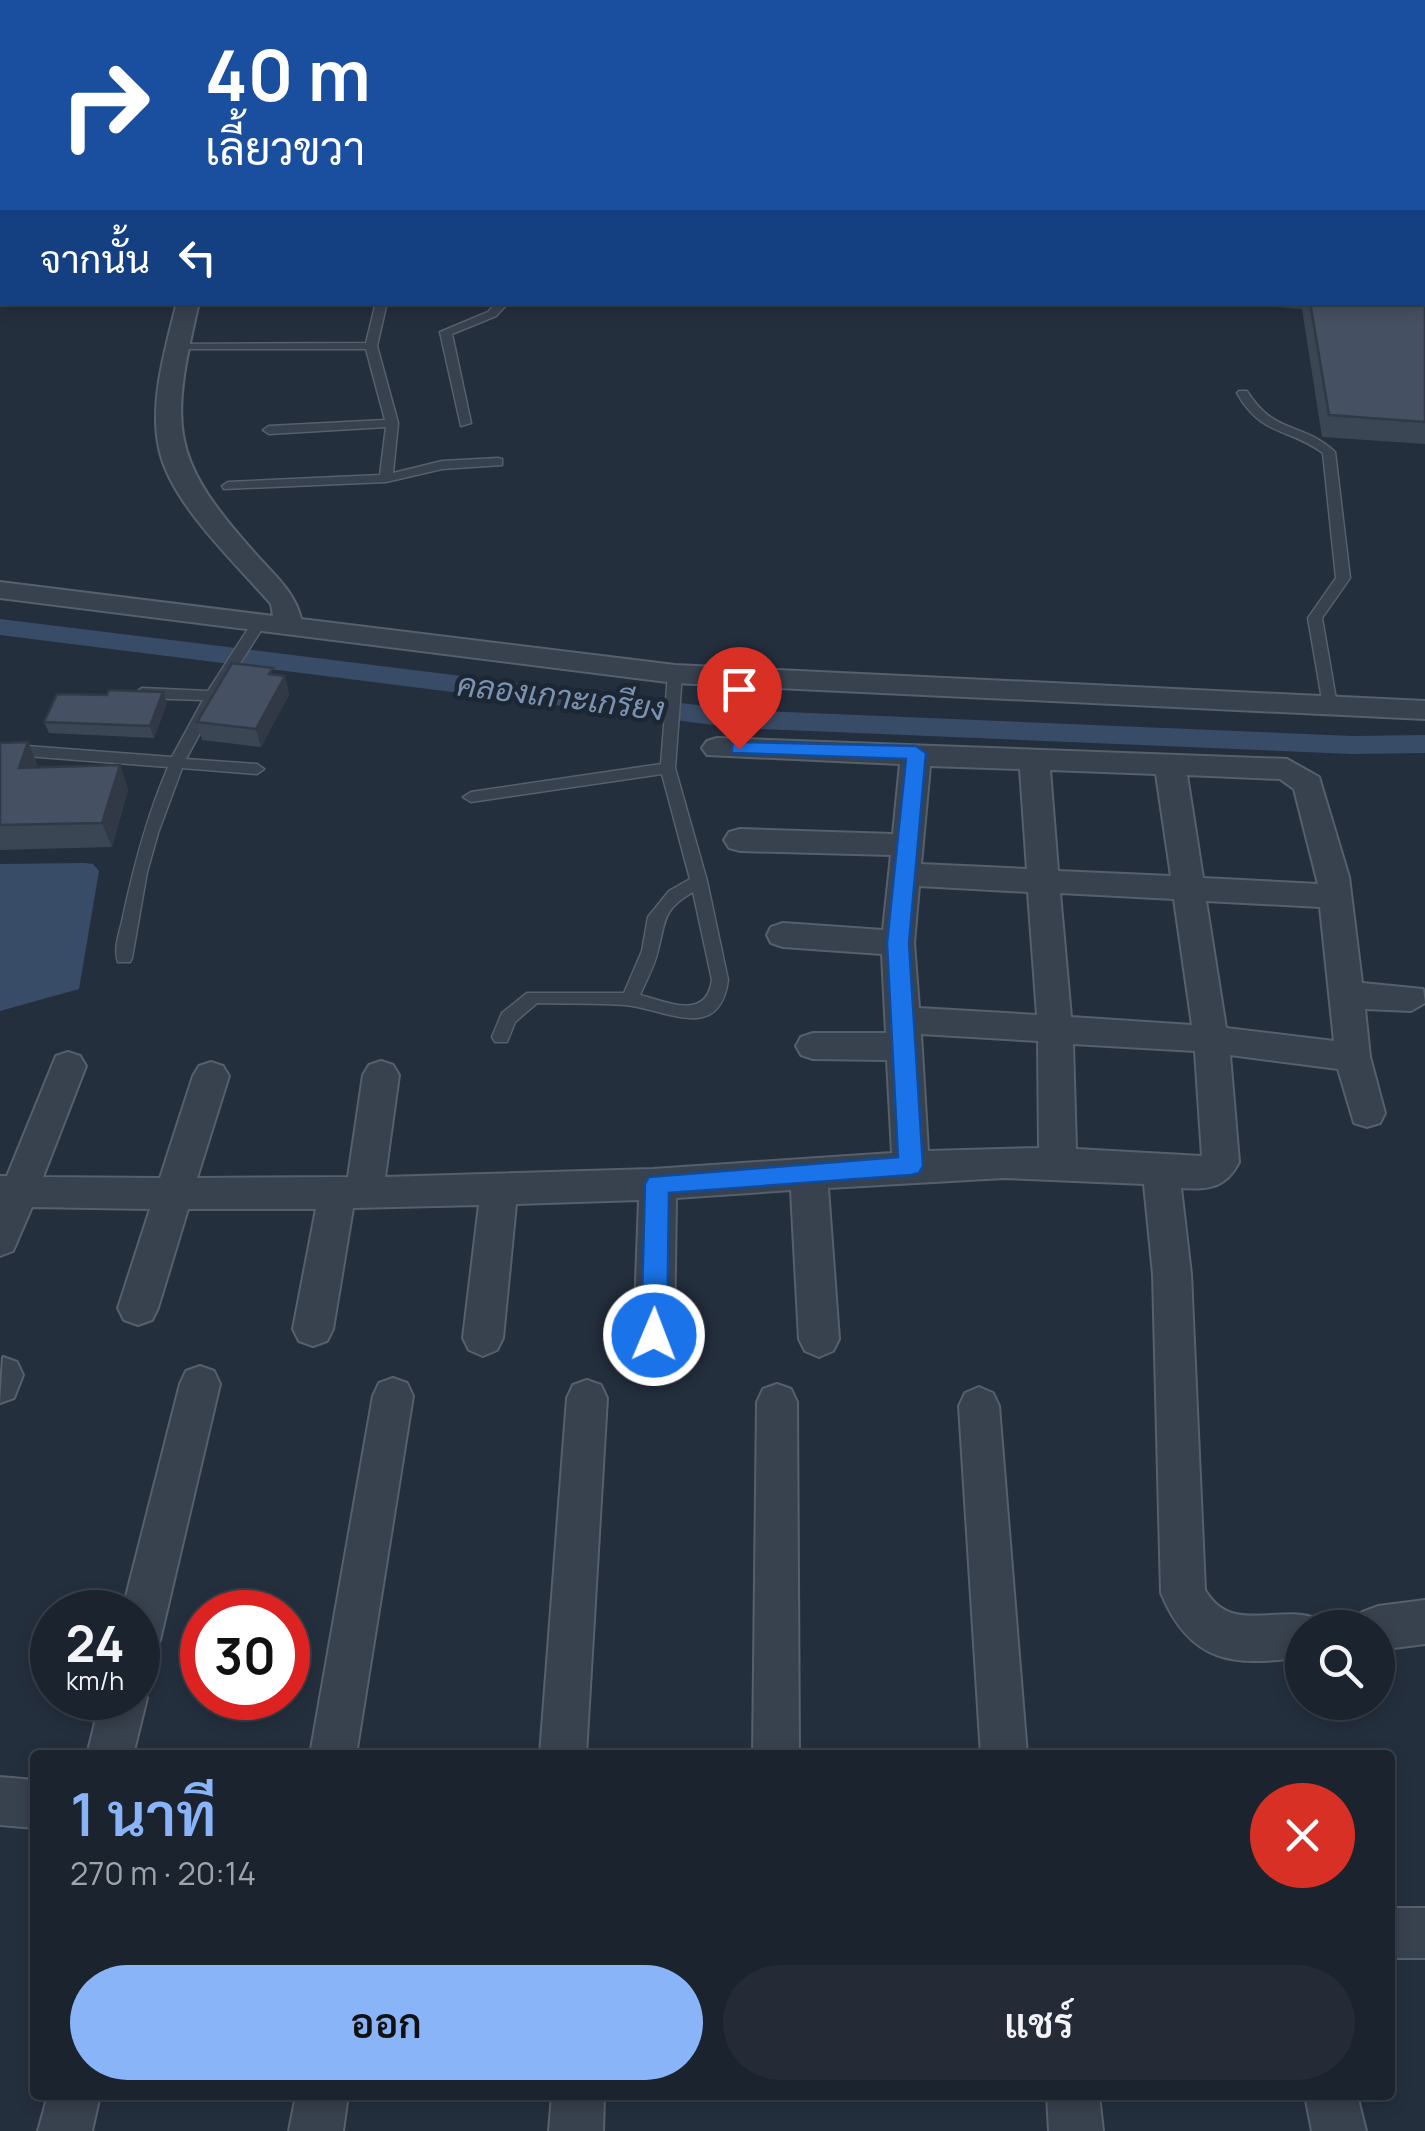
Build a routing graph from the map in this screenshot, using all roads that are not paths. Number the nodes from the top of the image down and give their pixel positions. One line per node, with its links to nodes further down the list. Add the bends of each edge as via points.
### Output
1 (187, 305): 4 (street)
2 (381, 305): 5 (lane)
3 (501, 305): 7 (lane, via 446,332)
4 (180, 346): 5 (lane); 14 (street, via 171,450 195,496 284,603)
5 (371, 346): 8 (lane)
6 (1243, 394): 19 (lane, via 1267,426 1316,440 1329,452 1343,578 1315,618)
7 (464, 422)
8 (392, 423): 9 (lane); 11 (lane)
9 (269, 430)
10 (498, 462): 11 (lane)
11 (386, 478): 12 (lane)
12 (228, 486)
13 (0, 590): 15 (street)
14 (289, 624): 15 (street); 16 (street)
15 (256, 627): 18 (lane)
16 (675, 684): 19 (street); 27 (lane)
17 (131, 693): 18 (lane)
18 (210, 696): 25 (lane)
19 (1330, 705): 20 (street)
20 (1425, 710)
21 (717, 748): 23 (street)
22 (0, 749): 25 (lane)
23 (916, 753): 24 (street); 31 (street)
24 (1034, 760): 26 (street); 33 (street)
25 (174, 764): 28 (lane); 38 (lane, via 136,871)
26 (1170, 765): 34 (street); 35 (street, via 1286,769 1304,777)
27 (668, 768): 29 (lane); 32 (lane)
28 (256, 769)
29 (471, 797)
30 (740, 840): 31 (street)
31 (904, 860): 33 (street); 37 (street)
32 (700, 880): 41 (lane, via 675,895 654,921); 41 (lane, via 718,994 691,1014)
33 (1042, 883): 34 (street); 42 (street)
34 (1188, 888): 35 (street); 45 (street)
35 (1335, 896): 39 (street)
36 (783, 935): 37 (street)
37 (898, 943): 43 (street)
38 (124, 958)
39 (1346, 995): 40 (street); 47 (street)
40 (1411, 998)
41 (630, 999): 44 (lane, via 533,997 508,1018)
42 (1055, 1030): 43 (street); 45 (street); 52 (street)
43 (903, 1034): 46 (street); 53 (street)
44 (500, 1038)
45 (1210, 1040): 47 (street); 54 (street, via 1221,1162 1206,1175)
46 (813, 1046)
47 (1352, 1058): 51 (street)
48 (68, 1066): 58 (street)
49 (381, 1074): 59 (street)
50 (210, 1076): 60 (street)
51 (1367, 1113)
52 (1058, 1163): 53 (street); 54 (street)
53 (911, 1166): 55 (street)
54 (1161, 1170): 75 (street, via 1172,1274 1183,1593 1190,1612 1210,1631 1247,1642)
55 (809, 1174): 56 (street); 66 (street)
56 (658, 1184): 57 (street); 64 (street)
57 (499, 1189): 59 (street); 65 (street)
58 (8, 1191): 60 (street); 61 (street)
59 (351, 1192): 60 (street); 63 (street)
60 (172, 1196): 62 (street)
61 (0, 1240)
62 (138, 1308)
63 (313, 1329)
64 (654, 1335)
65 (483, 1338)
66 (819, 1339)
67 (200, 1384): 72 (street)
68 (393, 1396): 78 (street)
69 (587, 1398): 79 (street)
70 (777, 1402): 80 (street)
71 (979, 1406): 81 (street)
72 (150, 1590)
73 (1425, 1622): 74 (street)
74 (1395, 1626)
75 (1285, 1638)
76 (119, 1720): 77 (street)
77 (111, 1750)
78 (333, 1750)
79 (563, 1750)
80 (776, 1750)
81 (1004, 1750)
82 (0, 1801): 83 (street)
83 (30, 1804)
84 (1395, 1932): 85 (street)
85 (1425, 1932)
86 (73, 2100): 91 (street)
87 (321, 2100): 92 (street)
88 (578, 2100): 93 (street)
89 (1073, 2100): 94 (street)
90 (1332, 2100): 95 (street)
91 (65, 2131)
92 (316, 2131)
93 (576, 2131)
94 (1076, 2131)
95 (1339, 2131)

